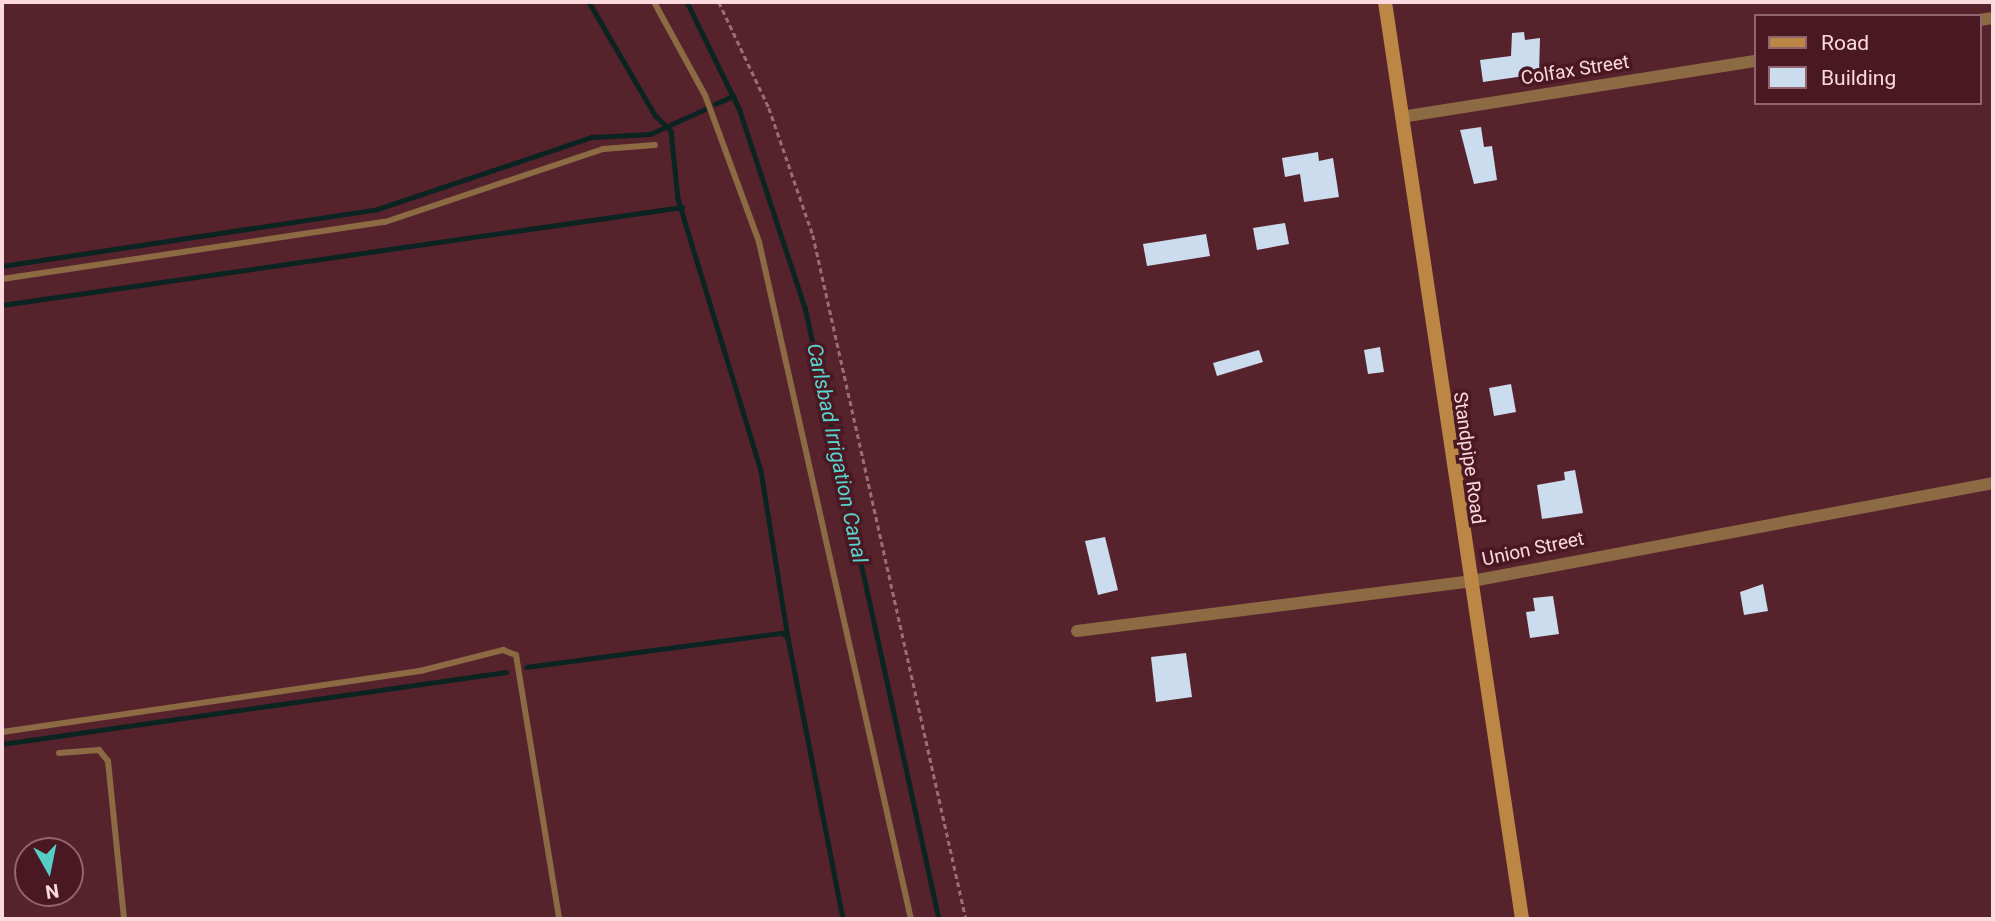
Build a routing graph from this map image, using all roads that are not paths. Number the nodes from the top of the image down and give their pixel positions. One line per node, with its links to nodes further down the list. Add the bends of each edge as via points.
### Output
1 (654, 2): 14 (lane, via 705,95 759,242)
2 (1385, 2): 4 (street, Standpipe Road)
3 (1754, 61): 4 (street, Colfax Street)
4 (1401, 117): 8 (street, Standpipe Road)
5 (655, 145): 6 (lane, via 603,149 385,222)
6 (2, 279)
7 (1993, 483): 8 (street, Union Street)
8 (1467, 582): 9 (street, Union Street); 15 (street, Standpipe Road)
9 (1077, 631)
10 (2, 732): 13 (lane, via 421,671 503,650 516,655)
11 (58, 753): 12 (lane, via 99,750 108,761)
12 (124, 919)
13 (559, 919)
14 (911, 919)
15 (1521, 919)

